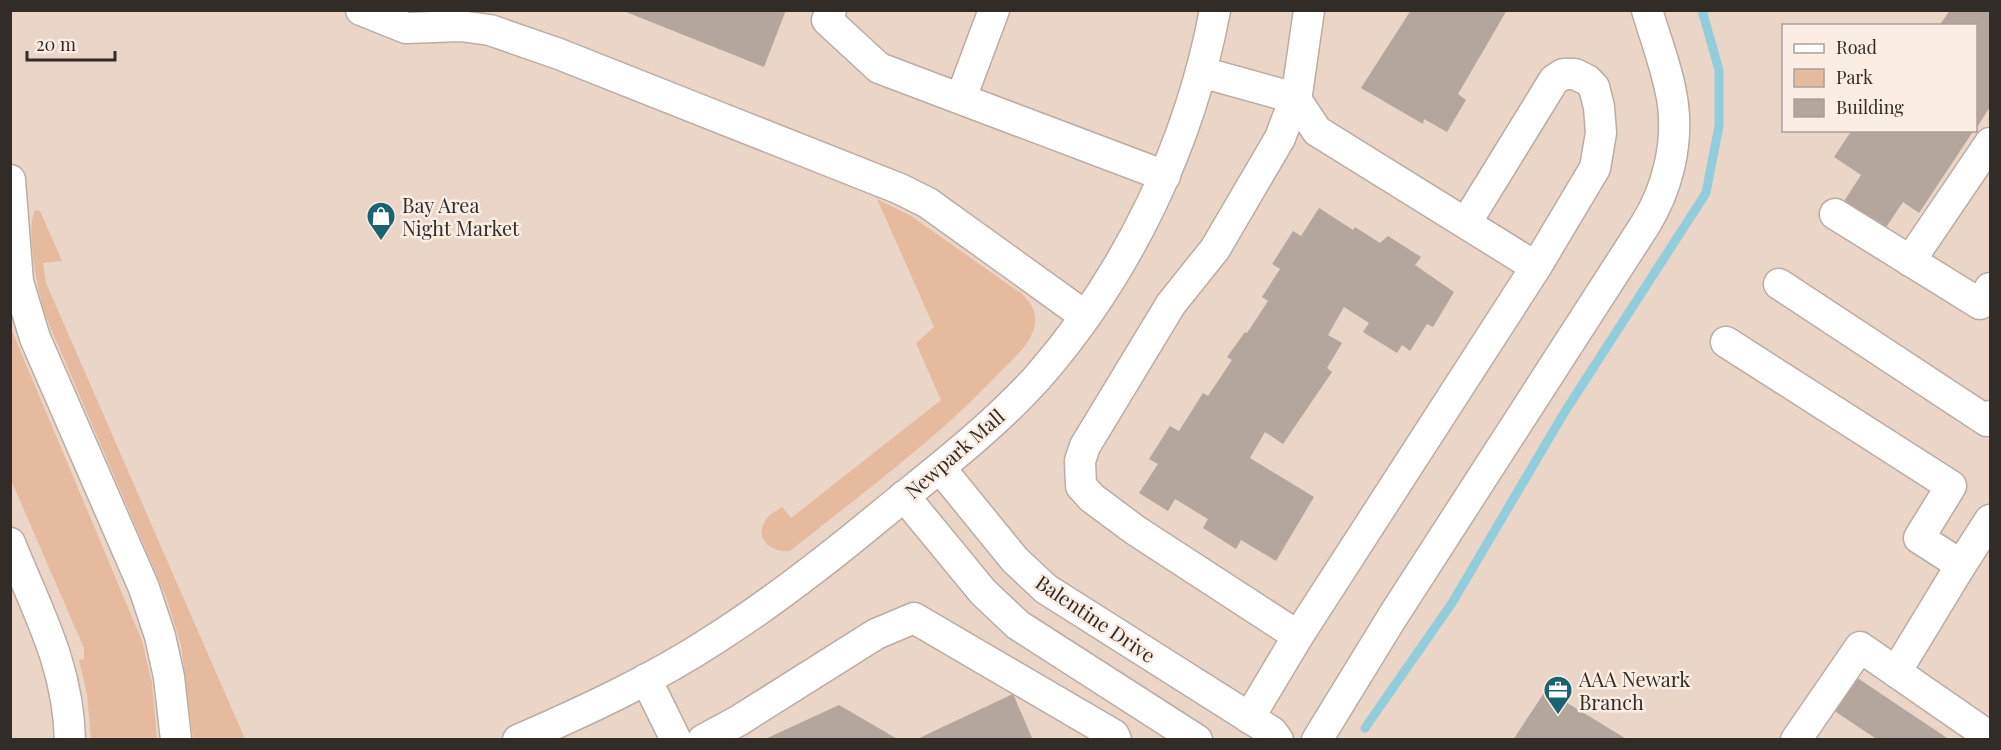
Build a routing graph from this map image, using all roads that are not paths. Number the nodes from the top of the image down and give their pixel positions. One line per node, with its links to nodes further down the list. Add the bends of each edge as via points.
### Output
1 (361, 10): 19 (street, via 405,28 460,26 490,30 900,189 928,203)
2 (831, 10): 8 (street, via 827,20 879,68)
3 (994, 10): 8 (street)
4 (1215, 10): 7 (street, Newpark Mall)
5 (1309, 10): 9 (street)
6 (1647, 10): 40 (street, via 1673,106 1670,160 1661,197)
7 (1201, 72): 9 (street); 11 (street, Newpark Mall, via 1189,117)
8 (961, 98): 11 (street)
9 (1295, 99): 14 (street, via 1317,131); 27 (street, via 1280,138 1215,249 1171,304 1085,446 1080,473 1081,486 1092,498)
10 (1990, 142): 15 (street)
11 (1165, 176): 19 (street, Newpark Mall, via 1114,273)
12 (10, 180): 33 (street, via 18,282 34,338 144,588 169,677)
13 (1835, 214): 15 (street)
14 (1466, 223): 16 (street); 16 (street, via 1554,80 1563,74 1587,80 1594,87 1599,107 1601,133 1595,168)
15 (1910, 261): 18 (street, via 1980,304)
16 (1536, 267): 27 (street)
17 (1779, 284): 21 (street, via 1986,421)
18 (1990, 288)
19 (1085, 316): 22 (street, Newpark Mall, via 1038,376)
20 (1726, 342): 26 (street, via 1951,486 1919,538)
21 (1990, 416)
22 (940, 468): 23 (street, Newpark Mall); 30 (street, Balentine Drive, via 1015,560 1046,589)
23 (904, 496): 29 (street, Newpark Mall, via 775,599 713,641); 38 (street, via 983,592 1018,625)
24 (1990, 520): 26 (street)
25 (10, 543): 32 (street, via 57,658)
26 (1961, 565): 28 (street)
27 (1298, 636): 30 (street)
28 (1896, 672): 31 (street); 41 (street, via 1860,647)
29 (646, 679): 34 (street, Newpark Mall); 35 (street)
30 (1249, 718): 39 (street, Balentine Drive)
31 (1990, 737)
32 (70, 740)
33 (176, 740)
34 (518, 740)
35 (676, 740)
36 (703, 740): 37 (street, via 876,634 914,618 1114,735)
37 (1116, 740)
38 (1197, 740)
39 (1278, 740)
40 (1317, 740)
41 (1796, 740)

